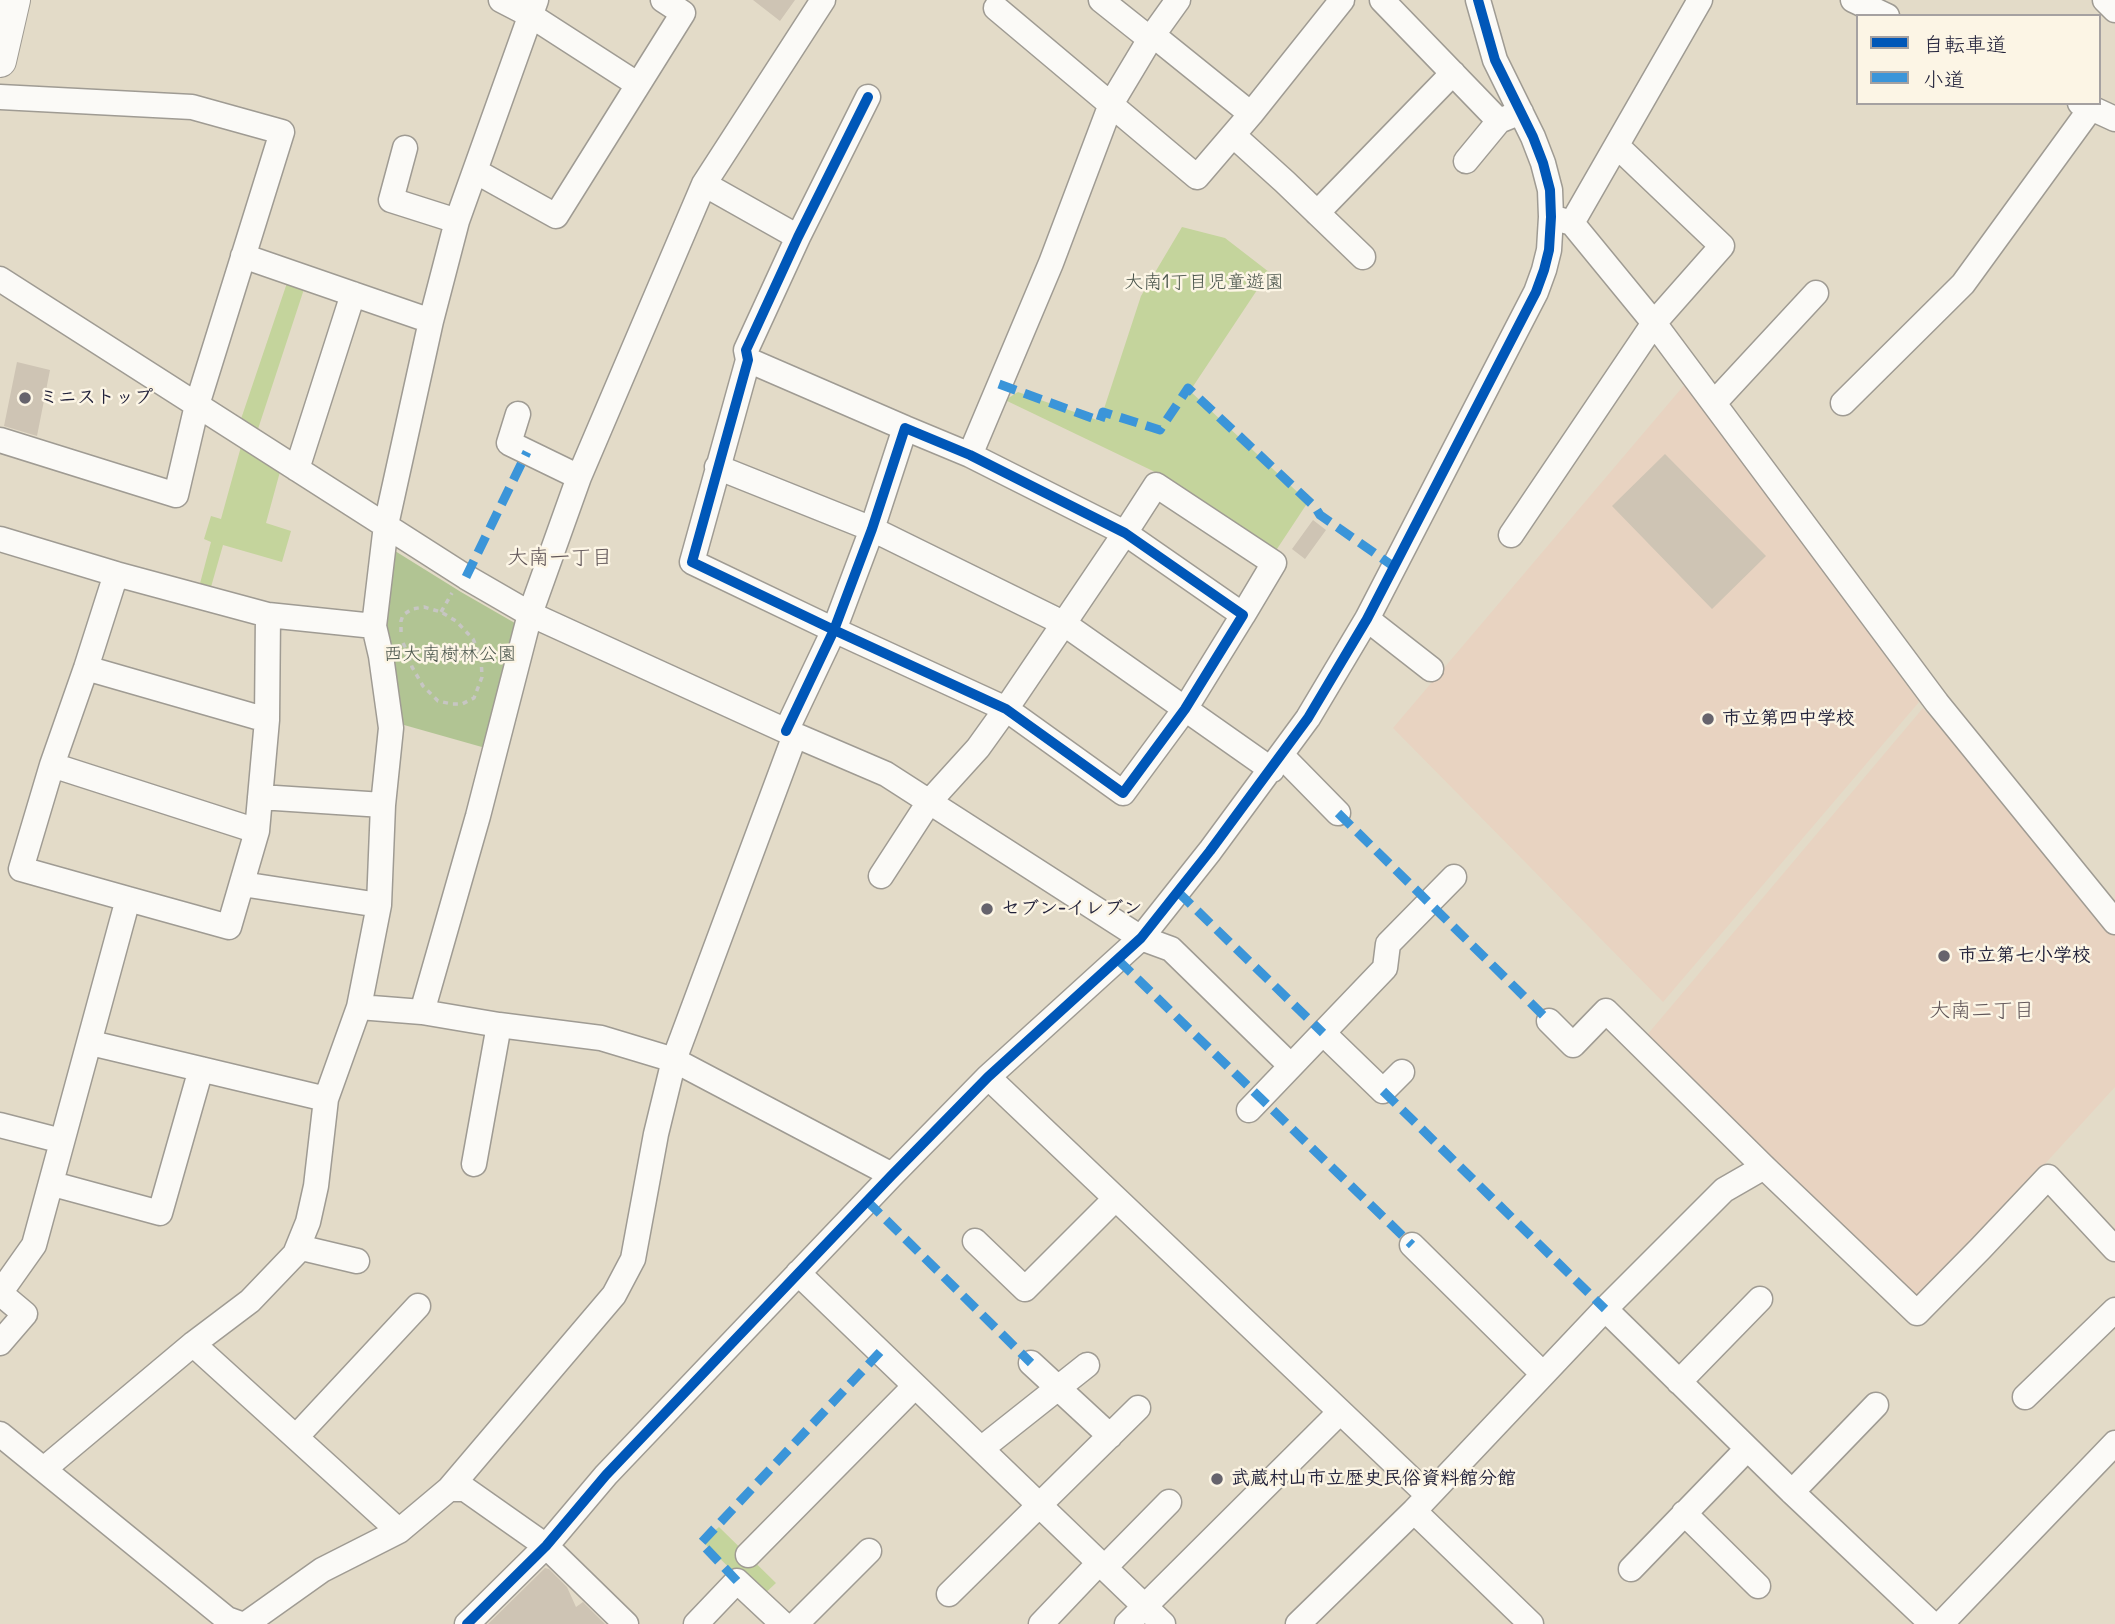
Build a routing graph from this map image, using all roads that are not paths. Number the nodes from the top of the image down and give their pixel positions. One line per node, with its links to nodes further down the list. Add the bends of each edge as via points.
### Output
1 (14, 0): 18 (main road)
2 (501, 0): 13 (street)
3 (663, 0): 20 (street, via 683,13)
4 (823, 0): 33 (street)
5 (1101, 0): 17 (street)
6 (1178, 0): 17 (street)
7 (1342, 0): 25 (street)
8 (1382, 0): 19 (street)
9 (1478, 0): 26 (street)
10 (1700, 0): 29 (street)
11 (1853, 0): 16 (street)
12 (2105, 0): 15 (street)
13 (533, 7): 20 (street); 32 (street)
14 (996, 8): 23 (street)
15 (2115, 10)
16 (1884, 14)
17 (1151, 37): 23 (street); 25 (street)
18 (0, 61)
19 (1453, 73): 26 (street); 34 (street)
20 (637, 84): 32 (street, via 556,216)
21 (0, 97): 38 (street, via 192,107 282,132)
22 (868, 97): 37 (street)
23 (1111, 104): 28 (street, via 1197,177); 52 (street)
24 (2085, 106): 27 (street); 47 (street, via 1963,284)
25 (1251, 114): 28 (street)
26 (1510, 116): 31 (street); 36 (street, via 1544,163)
27 (2115, 119)
28 (1233, 135): 34 (street)
29 (1617, 146): 36 (street); 44 (street, via 1722,246)
30 (405, 148): 35 (street, via 390,200)
31 (1466, 161)
32 (475, 171): 35 (street)
33 (704, 184): 37 (street); 55 (street)
34 (1317, 213): 39 (street)
35 (457, 220): 43 (street)
36 (1562, 220): 44 (street); 65 (street, via 1536,292)
37 (798, 237): 45 (street, via 746,350)
38 (243, 256): 42 (street); 48 (street)
39 (1363, 257)
40 (0, 279): 48 (street)
41 (1816, 293): 46 (street)
42 (353, 294): 43 (street); 54 (street)
43 (431, 321): 56 (street)
44 (1654, 323): 46 (street); 59 (street)
45 (748, 360): 50 (street); 53 (street)
46 (1714, 403): 88 (street, via 1937,703)
47 (1843, 403)
48 (197, 405): 51 (street, via 176,495); 54 (street)
49 (519, 414): 55 (street, via 509,443)
50 (905, 428): 52 (street); 57 (street)
51 (0, 440)
52 (970, 456): 58 (street)
53 (717, 467): 57 (street); 68 (street, via 692,562)
54 (297, 469): 56 (street)
55 (579, 477): 62 (street)
56 (386, 525): 62 (street); 67 (street)
57 (872, 529): 66 (street); 68 (street)
58 (1125, 533): 64 (street); 64 (street, via 1156,485 1274,563); 66 (street)
59 (1511, 535)
60 (0, 539): 61 (street)
61 (116, 574): 63 (street); 69 (street)
62 (530, 614): 74 (street); 91 (street)
63 (268, 615): 67 (street); 73 (street)
64 (1243, 615): 72 (street)
65 (1367, 619): 70 (street); 75 (street)
66 (1063, 624): 71 (street); 72 (street)
67 (374, 626): 79 (street, via 391,728)
68 (834, 629): 71 (street); 74 (street)
69 (86, 668): 73 (street); 76 (street)
70 (1431, 669)
71 (1006, 709): 72 (street, via 1124,793); 78 (street)
72 (1185, 709): 75 (street)
73 (267, 720): 77 (street)
74 (791, 733): 78 (street, via 886,774); 96 (street)
75 (1277, 763): 80 (street); 89 (street)
76 (52, 765): 81 (street); 82 (street)
77 (260, 797): 79 (street); 81 (street)
78 (929, 802): 83 (street); 89 (street)
79 (383, 805): 87 (street)
80 (1338, 813)
81 (257, 831): 85 (street)
82 (10, 869): 86 (street)
83 (881, 876)
84 (1454, 877): 94 (street, via 1388,944 1385,968)
85 (242, 884): 86 (street, via 229,927); 87 (street)
86 (128, 899): 95 (street)
87 (379, 905): 90 (street)
88 (2115, 922)
89 (1141, 938): 97 (street, via 1171,949); 100 (street)
90 (359, 1007): 91 (street); 101 (street)
91 (422, 1012): 93 (street)
92 (1549, 1021): 106 (street, via 1573,1045 1606,1011)
93 (499, 1025): 96 (street, via 601,1038); 105 (street)
94 (1323, 1033): 97 (street); 99 (street, via 1383,1091)
95 (91, 1043): 98 (street); 104 (street)
96 (674, 1060): 107 (street); 140 (street, via 633,1259 614,1295)
97 (1291, 1066): 102 (street)
98 (201, 1069): 101 (street); 108 (street, via 160,1213)
99 (1402, 1072)
100 (988, 1077): 107 (street); 109 (street)
101 (326, 1099): 112 (street, via 316,1186)
102 (1249, 1110)
103 (0, 1125): 104 (street)
104 (62, 1141): 108 (street)
105 (474, 1164)
106 (1764, 1167): 113 (street, via 1917,1312 2048,1177); 119 (street, via 1724,1190)
107 (892, 1175): 115 (street)
108 (53, 1184): 116 (street, via 34,1245)
109 (1115, 1199): 110 (street, via 1025,1289); 132 (street)
110 (975, 1241)
111 (1412, 1245): 125 (street)
112 (298, 1247): 114 (street); 122 (street, via 250,1301)
113 (2115, 1249)
114 (357, 1261)
115 (798, 1273): 127 (street); 147 (street, via 606,1475)
116 (0, 1293): 121 (street, via 25,1314)
117 (1760, 1299): 126 (street)
118 (418, 1306): 135 (street)
119 (1605, 1309): 125 (street); 126 (street)
120 (2115, 1310): 129 (street)
121 (0, 1343)
122 (193, 1345): 135 (street); 139 (street)
123 (1031, 1363): 128 (street)
124 (1087, 1365): 128 (street)
125 (1543, 1374): 143 (street)
126 (1679, 1382): 137 (street)
127 (915, 1386): 138 (street); 149 (street)
128 (1059, 1387): 134 (street); 138 (street)
129 (2025, 1397)
130 (1876, 1405): 141 (street)
131 (1138, 1408): 134 (street)
132 (1340, 1412): 143 (street); 154 (street)
133 (0, 1434): 139 (street)
134 (1110, 1436): 144 (street)
135 (296, 1437): 146 (street)
136 (2115, 1443): 166 (street)
137 (1747, 1448): 141 (street); 145 (street)
138 (981, 1449): 144 (street)
139 (44, 1469): 155 (street, via 227,1619)
140 (449, 1489): 146 (street); 147 (street, via 465,1489)
141 (1792, 1492): 165 (street)
142 (1169, 1502): 150 (street)
143 (1421, 1503): 163 (street); 164 (street)
144 (1039, 1506): 150 (street); 153 (street)
145 (1685, 1513): 151 (street); 152 (street)
146 (399, 1531): 155 (street, via 322,1570)
147 (547, 1546): 156 (street); 157 (street)
148 (869, 1551): 160 (street)
149 (748, 1555)
150 (1102, 1566): 154 (street); 161 (street)
151 (1630, 1569)
152 (1758, 1586)
153 (949, 1594)
154 (1136, 1615): 162 (street)
155 (243, 1624)
156 (467, 1624)
157 (626, 1624)
158 (696, 1624): 159 (street, via 737,1581)
159 (783, 1624)
160 (796, 1624)
161 (1041, 1624)
162 (1163, 1624)
163 (1298, 1624)
164 (1531, 1624)
165 (1931, 1624)
166 (1941, 1624)

